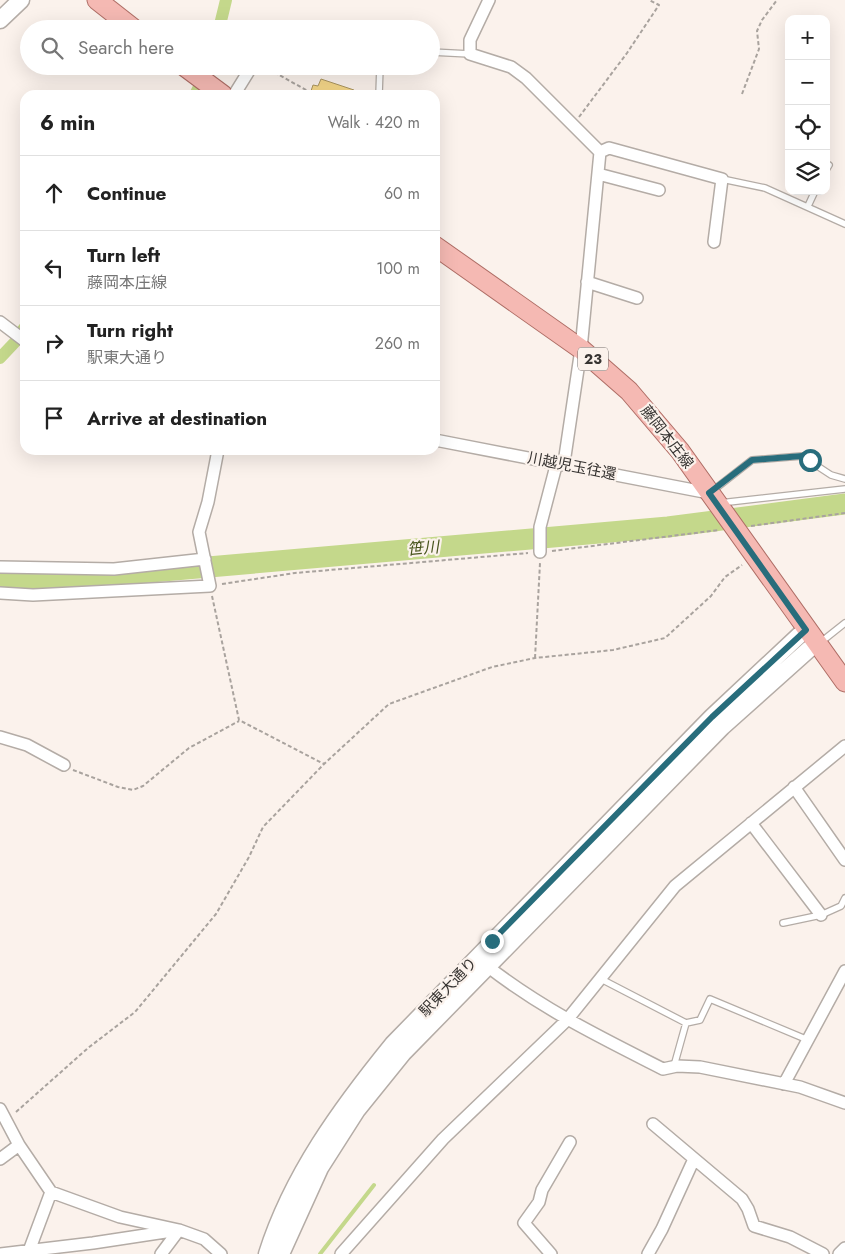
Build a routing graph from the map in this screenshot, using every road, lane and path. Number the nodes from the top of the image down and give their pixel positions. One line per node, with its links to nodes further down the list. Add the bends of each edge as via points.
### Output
1 (20, 0): 6 (street)
2 (97, 0): 7 (main road)
3 (489, 0): 9 (street, via 470,40)
4 (649, 0): 19 (path, via 659,5)
5 (777, 0): 18 (path, via 757,31 759,49)
6 (0, 20)
7 (123, 20)
8 (440, 52): 9 (lane)
9 (470, 54): 19 (street, via 510,67 526,78)
10 (196, 75): 14 (main road)
11 (246, 75): 15 (street)
12 (279, 75): 16 (path)
13 (380, 75): 17 (lane)
14 (216, 90)
15 (237, 90)
16 (306, 90)
17 (379, 90)
18 (742, 94)
19 (574, 125): 20 (street)
20 (600, 152): 21 (street); 22 (street, via 609,148)
21 (598, 174): 23 (street); 29 (street)
22 (722, 179): 25 (lane, via 765,188); 27 (street)
23 (659, 190)
24 (813, 195): 25 (lane)
25 (808, 206): 26 (lane)
26 (845, 224)
27 (714, 242)
28 (440, 250): 33 (main road, 藤岡本庄線 / 23)
29 (587, 282): 30 (street); 33 (street)
30 (637, 298)
31 (0, 322): 32 (street)
32 (20, 337)
33 (581, 349): 36 (street); 39 (main road, 藤岡本庄線 / 23, via 646,410)
34 (440, 441): 36 (street, 川越児玉往還)
35 (217, 455): 44 (street, via 199,532)
36 (561, 463): 39 (street, 川越児玉往還); 42 (street, via 540,527)
37 (845, 479): 39 (lane, via 831,475 802,456 752,460)
38 (845, 489): 39 (lane)
39 (715, 501): 41 (main road, 藤岡本庄線 / 23)
40 (845, 514): 41 (path)
41 (732, 526): 42 (path); 43 (main road, 藤岡本庄線 / 23)
42 (540, 552): 46 (path, via 294,573); 50 (path)
43 (754, 557): 49 (main road, 藤岡本庄線 / 23); 50 (path, via 725,577 711,596 665,638 613,650)
44 (205, 559): 45 (street, via 114,569); 46 (street)
45 (0, 567)
46 (209, 584): 47 (street, via 33,595); 52 (path)
47 (0, 593)
48 (845, 623): 49 (lane)
49 (813, 639): 51 (main road, 藤岡本庄線 / 23); 63 (street, 駅東大通り); 87 (street, 駅東大通り, via 712,717 393,1044 346,1102 308,1161)
50 (535, 658): 55 (path, via 492,667 389,704)
51 (845, 682)
52 (239, 720): 55 (path); 56 (path, via 189,748 143,786 132,790)
53 (0, 738): 56 (street, via 27,744)
54 (845, 746): 57 (street)
55 (324, 764): 73 (path, via 263,827 216,914 135,1012 88,1048)
56 (64, 765)
57 (794, 787): 58 (street); 59 (street)
58 (751, 823): 61 (street); 65 (street, via 675,886)
59 (845, 860)
60 (845, 898): 61 (lane, via 841,906)
61 (821, 915): 62 (lane)
62 (784, 923)
63 (487, 966): 66 (street, via 524,994); 88 (street, 駅東大通り, via 403,1053 357,1110 320,1168)
64 (845, 971): 68 (street)
65 (600, 979): 66 (street); 67 (lane)
66 (567, 1020): 69 (street, via 663,1069); 89 (street, via 443,1139)
67 (686, 1023): 68 (lane, via 700,1020 710,1000); 69 (lane)
68 (808, 1040): 70 (street)
69 (674, 1066): 70 (street, via 700,1067)
70 (784, 1084): 71 (street)
71 (845, 1103)
72 (0, 1109): 73 (street)
73 (6, 1121): 76 (street)
74 (653, 1124): 78 (street)
75 (570, 1142): 90 (street, via 542,1190 540,1202 524,1223)
76 (20, 1146): 77 (street); 79 (street)
77 (0, 1158)
78 (694, 1159): 91 (street); 92 (street, via 742,1199 754,1226)
79 (51, 1192): 80 (street, via 120,1217); 83 (street)
80 (179, 1230): 82 (street); 85 (street); 86 (street, via 204,1238)
81 (845, 1248): 93 (street)
82 (92, 1249): 83 (street)
83 (29, 1251): 84 (street)
84 (0, 1254)
85 (161, 1254)
86 (221, 1254)
87 (267, 1254)
88 (281, 1254)
89 (341, 1254)
90 (551, 1254)
91 (648, 1254)
92 (823, 1254)
93 (839, 1254)

